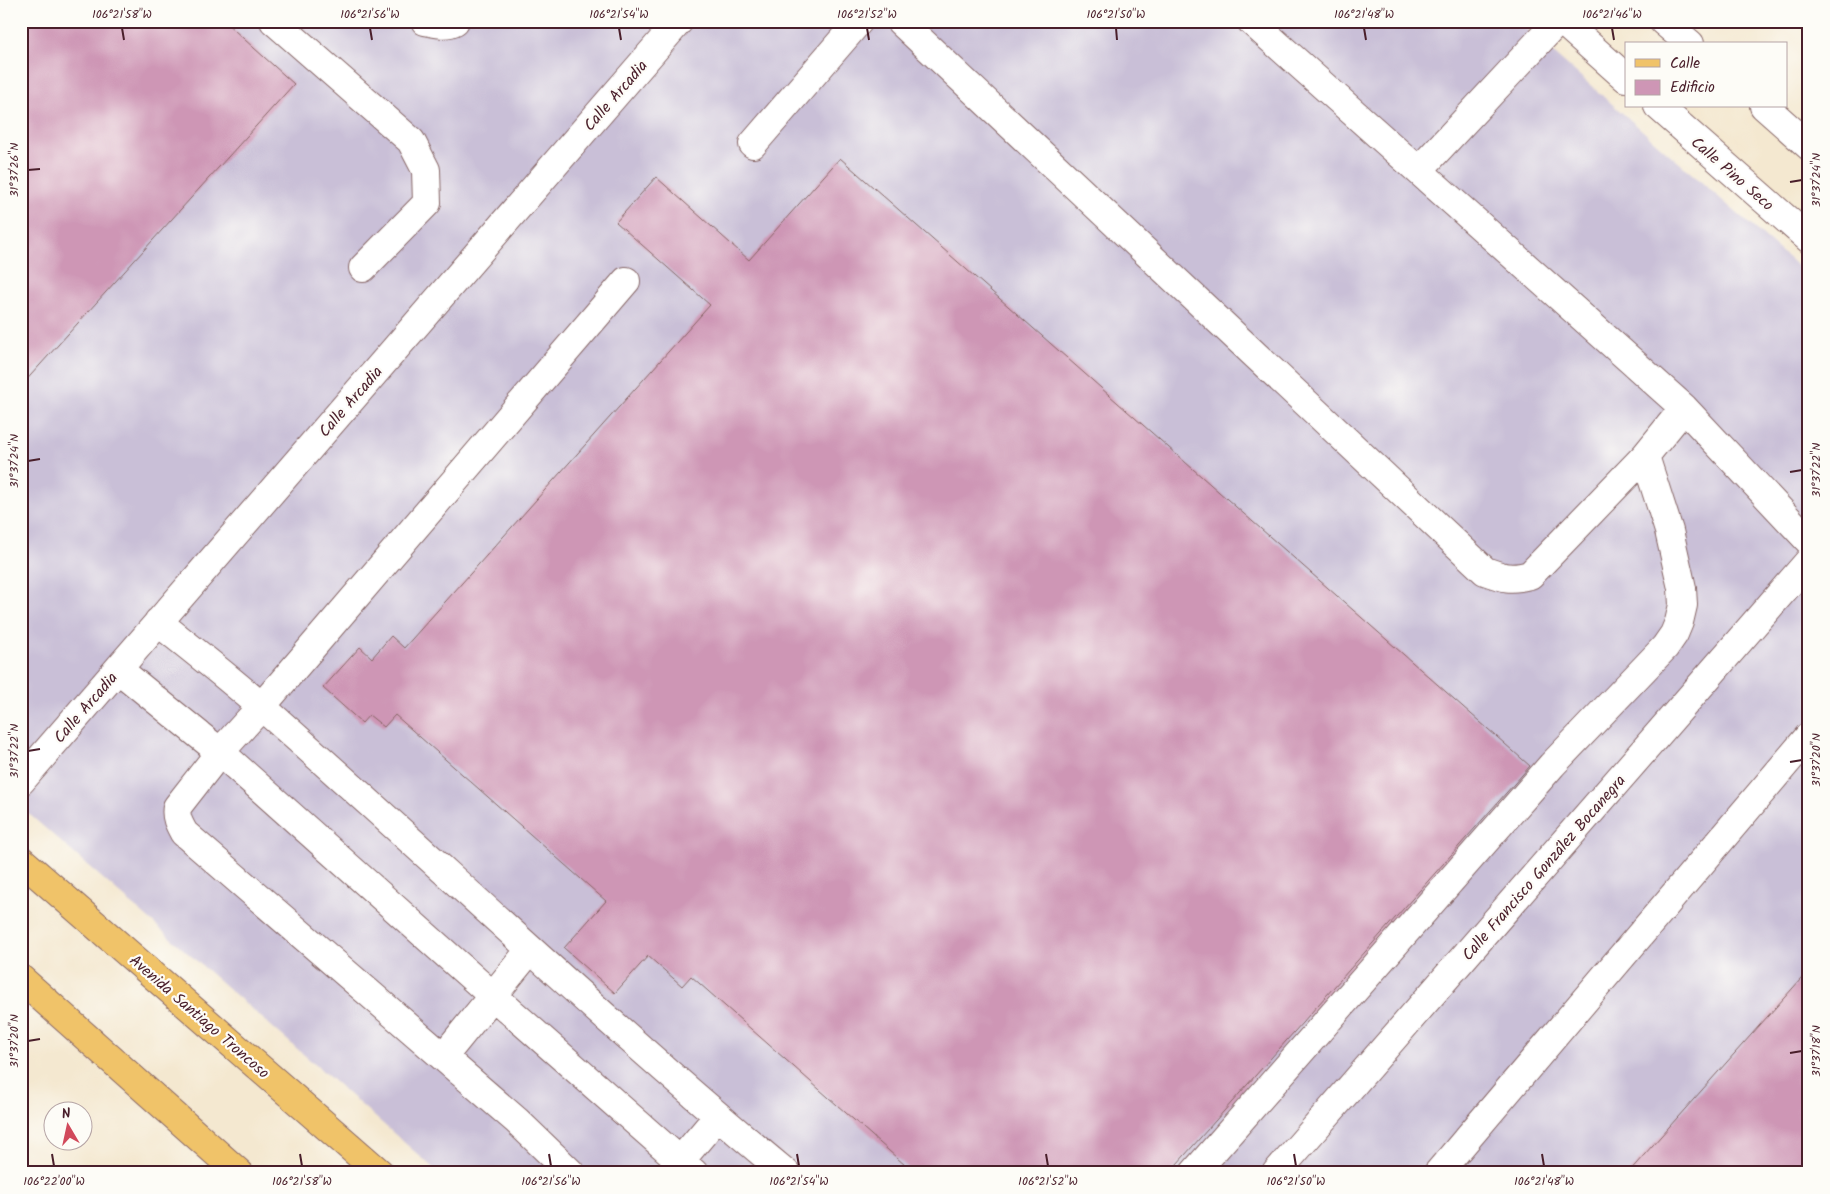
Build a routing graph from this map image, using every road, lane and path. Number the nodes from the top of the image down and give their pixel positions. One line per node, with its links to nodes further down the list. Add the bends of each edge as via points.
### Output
1 (274, 21): 19 (street, via 411,141 426,170 427,203)
2 (425, 21): 3 (street, via 450,24)
3 (455, 21)
4 (679, 21): 25 (street, Calle Arcadia)
5 (859, 21): 15 (street)
6 (900, 21): 22 (street, via 1485,571 1515,579 1530,575)
7 (1251, 21): 17 (street)
8 (1558, 21): 17 (street)
9 (1562, 21): 12 (street)
10 (1663, 21): 11 (street)
11 (1688, 42)
12 (1625, 77)
13 (1660, 108): 18 (street, Calle Pino Seco)
14 (1766, 108): 16 (street)
15 (752, 144)
16 (1809, 146)
17 (1419, 170): 21 (street)
18 (1809, 239)
19 (363, 268)
20 (626, 281): 27 (street)
21 (1684, 408): 22 (street); 23 (street)
22 (1645, 456): 42 (street, via 1669,531 1682,588 1683,605 1674,634 1552,765)
23 (1809, 541)
24 (1809, 561): 43 (street, Calle Francisco González Bocanegra)
25 (158, 622): 26 (street, Calle Arcadia); 27 (street)
26 (118, 669): 29 (street); 30 (street, Calle Arcadia)
27 (261, 707): 29 (street); 32 (street)
28 (1809, 736): 44 (street)
29 (220, 752): 34 (street); 35 (street, via 176,807 184,833)
30 (21, 780)
31 (21, 860): 39 (main road, Avenida Santiago Troncoso)
32 (530, 950): 34 (street); 36 (street)
33 (21, 979): 38 (main road)
34 (493, 996): 35 (street); 37 (street)
35 (443, 1057): 40 (street)
36 (718, 1116): 37 (street); 41 (street)
37 (682, 1169)
38 (239, 1173)
39 (380, 1173)
40 (571, 1173)
41 (786, 1173)
42 (1194, 1173)
43 (1276, 1173)
44 (1438, 1173)

